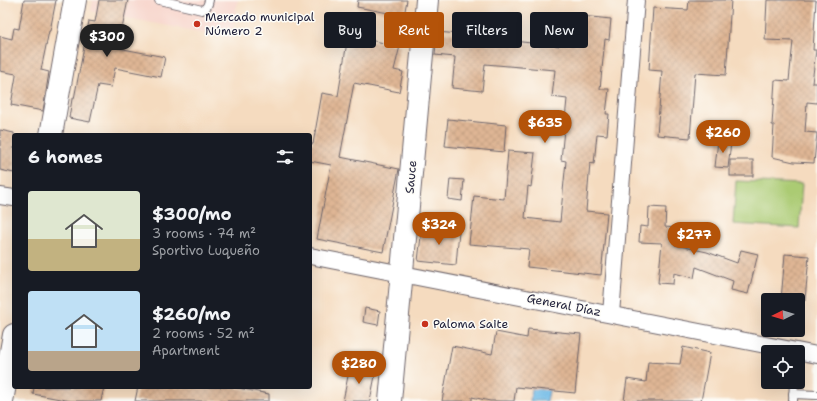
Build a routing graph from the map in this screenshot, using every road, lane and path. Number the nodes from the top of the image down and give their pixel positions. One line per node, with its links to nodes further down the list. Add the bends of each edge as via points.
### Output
1 (75, 0): 6 (street)
2 (159, 0): 3 (lane, via 202,10 208,6)
3 (208, 0)
4 (427, 0): 10 (street, Sauce)
5 (636, 0): 11 (street)
6 (51, 133)
7 (0, 196): 8 (street)
8 (12, 198)
9 (312, 256): 10 (street, General Díaz)
10 (402, 274): 11 (street, General Díaz); 19 (street, Sauce)
11 (611, 314): 12 (street, General Díaz)
12 (765, 345)
13 (12, 346): 18 (street)
14 (805, 353): 15 (street, General Díaz)
15 (817, 355)
16 (817, 395): 17 (lane)
17 (793, 398)
18 (2, 401)
19 (390, 401)

